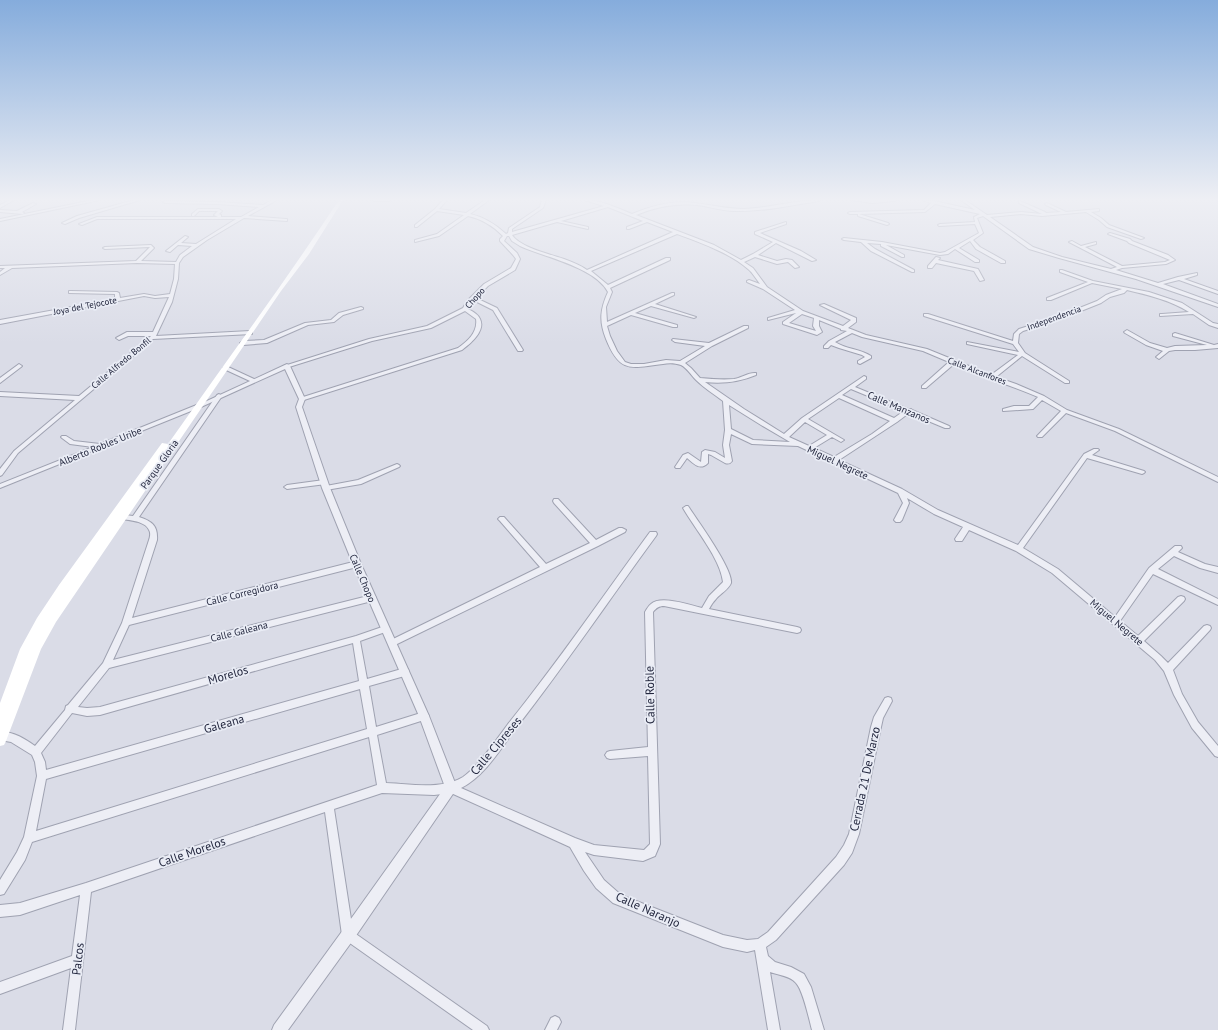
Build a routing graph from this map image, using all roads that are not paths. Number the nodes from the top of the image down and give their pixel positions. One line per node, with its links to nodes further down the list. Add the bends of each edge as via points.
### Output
1 (152, 248): 29 (street)
2 (172, 248): 20 (street)
3 (193, 248): 32 (street)
4 (307, 248): 21 (main road, Parque Gloria)
5 (307, 248): 21 (main road, Parque Gloria)
6 (509, 248): 58 (street, Chopo, via 518,259 516,265 486,285)
7 (530, 248): 39 (street)
8 (640, 248): 39 (street)
9 (716, 248): 30 (street, Calle Alcanfores)
10 (766, 248): 23 (street)
11 (791, 248): 26 (street)
12 (871, 248): 40 (street)
13 (888, 248): 24 (street)
14 (909, 248): 22 (street)
15 (956, 248): 22 (street); 28 (street)
16 (978, 248): 31 (street)
17 (1031, 248): 38 (street)
18 (1083, 248): 37 (street)
19 (1146, 248): 37 (street, via 1173,260 1166,263)
20 (168, 251)
21 (303, 254): 82 (main road, Parque Gloria)
22 (940, 254): 27 (street)
23 (755, 255): 30 (street); 35 (street, via 777,263 789,260)
24 (902, 256)
25 (668, 260): 50 (street)
26 (814, 260)
27 (935, 261): 36 (street); 45 (street, via 976,270)
28 (977, 261)
29 (136, 262): 32 (street); 33 (street)
30 (741, 262): 51 (street, Calle Alcanfores, via 751,269)
31 (1003, 262)
32 (177, 263): 57 (street, Calle Alfredo Bonfil)
33 (10, 266): 34 (street); 42 (street)
34 (0, 267)
35 (797, 267)
36 (930, 267)
37 (1121, 267): 38 (street)
38 (1112, 270): 48 (street)
39 (588, 271): 50 (street)
40 (912, 271)
41 (1062, 271): 47 (street)
42 (0, 274)
43 (1195, 274): 44 (street)
44 (1178, 278): 48 (street); 55 (street)
45 (982, 280)
46 (749, 281): 51 (street)
47 (1092, 282): 52 (street); 59 (street)
48 (1158, 284): 49 (street)
49 (1165, 286): 54 (street); 63 (street)
50 (608, 287): 75 (street, via 610,292 604,307)
51 (765, 288): 66 (street, Calle Alcanfores)
52 (1126, 289): 54 (street); 88 (street, Independencia, via 1059,318 1021,330)
53 (71, 292): 60 (street, via 116,293)
54 (1147, 293): 68 (street, via 1180,304)
55 (1218, 293)
56 (672, 294): 61 (street)
57 (171, 295): 60 (street, Joya del Tejocote, via 144,295); 84 (street, Calle Alfredo Bonfil)
58 (474, 299): 65 (street, Chopo); 94 (street, via 495,309)
59 (1049, 299)
60 (118, 300): 74 (street, Joya del Tejocote)
61 (650, 304): 67 (street); 71 (street)
62 (822, 305): 79 (street, via 854,319)
63 (1218, 306)
64 (361, 308): 89 (street, via 341,314 332,321 307,324 266,342)
65 (465, 309): 102 (street, Chopo, via 423,329 385,336); 118 (street, via 475,315 478,324 472,339 460,349)
66 (799, 311): 72 (street, Calle Alcanfores); 72 (street, via 785,323 817,333); 73 (street)
67 (631, 313): 75 (street); 76 (street)
68 (1194, 314): 70 (street); 77 (street)
69 (926, 315): 88 (street)
70 (1162, 315)
71 (694, 317)
72 (816, 318): 79 (street, Calle Alcanfores)
73 (770, 319)
74 (0, 322)
75 (605, 325): 100 (street, via 609,339 622,363 639,366)
76 (675, 326)
77 (1218, 326)
78 (746, 327): 91 (street)
79 (843, 329): 80 (street, Calle Alcanfores)
80 (850, 332): 87 (street); 99 (street, Calle Alcanfores, via 925,350)
81 (1127, 332): 95 (street, via 1148,344)
82 (247, 333): 84 (street); 89 (main road, Parque Gloria); 121 (main road, Parque Gloria)
83 (1175, 335): 92 (street)
84 (153, 336): 85 (street, via 127,334); 117 (street, Calle Alfredo Bonfil)
85 (119, 338)
86 (676, 340): 91 (street)
87 (831, 342): 93 (street); 98 (street, via 839,348 862,352 869,357)
88 (1015, 342): 96 (street)
89 (243, 343): 103 (main road, Parque Gloria)
90 (969, 343): 96 (street)
91 (710, 345): 100 (street)
92 (1218, 346): 95 (street)
93 (826, 347)
94 (520, 350)
95 (1167, 350): 97 (street)
96 (1022, 354): 106 (street); 110 (street)
97 (1159, 358)
98 (860, 362)
99 (953, 362): 106 (street, Calle Alcanfores); 112 (street)
100 (681, 363): 109 (street, Miguel Negrete)
101 (19, 366): 107 (street)
102 (287, 366): 108 (street); 118 (street, Calle Chopo)
103 (226, 368): 108 (street); 120 (main road, Parque Gloria)
104 (754, 374): 109 (street, via 745,379 725,382)
105 (864, 378): 111 (street, Calle Manzanos)
106 (991, 378): 116 (street, Calle Alcanfores)
107 (0, 380)
108 (252, 380): 114 (street)
109 (699, 380): 119 (street, Miguel Negrete)
110 (1067, 382)
111 (851, 387): 115 (street, Calle Manzanos); 122 (street, Calle Manzanos)
112 (924, 387)
113 (0, 394): 117 (street)
114 (219, 396): 120 (street); 152 (street)
115 (839, 396): 125 (street, Calle Manzanos); 126 (street)
116 (1042, 397): 123 (street, via 1031,408); 124 (street, Calle Alcanfores)
117 (80, 398): 143 (street, Calle Alfredo Bonfil, via 16,452)
118 (302, 399): 145 (street, Calle Chopo, via 299,407)
119 (726, 399): 128 (street); 132 (street, Miguel Negrete)
120 (199, 406): 121 (street, Alberto Robles Uribe); 151 (main road, Parque Gloria)
121 (189, 410): 134 (street, Alberto Robles Uribe); 151 (main road, Parque Gloria)
122 (909, 410): 126 (street); 127 (street, Calle Manzanos)
123 (1005, 410)
124 (1065, 411): 130 (street); 144 (street, Calle Alcanfores, via 1117,430)
125 (804, 419): 129 (street); 132 (street, Calle Manzanos)
126 (895, 421): 139 (street)
127 (947, 427)
128 (728, 430): 135 (street, via 752,442); 141 (street, via 726,445 730,460 727,462 705,452 705,463 702,465 688,455)
129 (831, 435): 133 (street); 136 (street)
130 (1040, 436)
131 (64, 437): 134 (street, via 72,443)
132 (785, 437): 135 (street, Miguel Negrete)
133 (841, 440)
134 (100, 445): 146 (street, Alberto Robles Uribe)
135 (802, 445): 136 (street, Miguel Negrete)
136 (809, 449): 139 (street, Miguel Negrete)
137 (1096, 450): 138 (street)
138 (1086, 455): 142 (street); 160 (street)
139 (834, 460): 148 (street, Miguel Negrete)
140 (397, 466): 145 (street, via 359,482)
141 (678, 467)
142 (1142, 472)
143 (0, 474)
144 (1218, 480)
145 (325, 485): 147 (street); 161 (street, Calle Chopo)
146 (0, 486)
147 (287, 487)
148 (900, 491): 154 (street, via 906,503); 155 (street, Miguel Negrete)
149 (556, 501): 159 (street)
150 (686, 508): 168 (street, via 714,550 726,574 727,581 724,587 713,596)
151 (118, 516): 152 (street); 184 (main road, Parque Gloria, via 41,621 24,652); 186 (main road, Parque Gloria, via 52,619 36,649)
152 (134, 519): 170 (street, via 150,526 153,540)
153 (502, 519): 162 (street)
154 (898, 520)
155 (966, 527): 158 (street); 160 (street, Miguel Negrete)
156 (622, 530): 159 (street)
157 (653, 534): 193 (street, Calle Cipreses, via 483,764 467,780)
158 (959, 539)
159 (595, 544): 162 (street)
160 (1019, 549): 169 (street, Miguel Negrete, via 1050,567)
161 (357, 564): 165 (street, Calle Chopo); 170 (street, Calle Corregidora)
162 (545, 568): 176 (street)
163 (1152, 570): 164 (street, via 1176,550 1203,566); 167 (street); 169 (street)
164 (1218, 570)
165 (372, 598): 172 (street, Calle Chopo); 177 (street, Calle Galeana)
166 (1181, 599): 175 (street)
167 (1218, 602)
168 (704, 611): 173 (street, Calle Roble); 187 (street, Calle Roble, via 657,603 648,612)
169 (1116, 621): 175 (street, Miguel Negrete)
170 (126, 623): 177 (street)
171 (1206, 628): 178 (street)
172 (386, 629): 174 (street, Morelos); 176 (street, Calle Chopo)
173 (797, 630)
174 (356, 639): 180 (street); 182 (street, Morelos, via 100,711)
175 (1139, 641): 178 (street, Miguel Negrete)
176 (392, 643): 179 (street, Calle Chopo)
177 (106, 665): 182 (street)
178 (1168, 670): 189 (street, Miguel Negrete, via 1178,695 1195,725)
179 (405, 672): 180 (street, Galeana); 183 (street, Calle Chopo)
180 (364, 684): 185 (street); 191 (street, Galeana)
181 (888, 701): 201 (street, Cerrada 21 De Marzo, via 876,727 854,834 848,849 772,936)
182 (69, 709): 188 (street)
183 (424, 716): 185 (street); 193 (street, Calle Chopo)
184 (0, 719)
185 (372, 733): 192 (street); 195 (street)
186 (1, 737): 188 (street, via 21,742)
187 (652, 751): 190 (street); 196 (street, Calle Roble, via 655,844 653,850 643,856 594,850)
188 (36, 752): 191 (street)
189 (1218, 753)
190 (610, 755)
191 (42, 776): 195 (street)
192 (382, 788): 193 (street, Calle Morelos); 194 (street, Calle Morelos)
193 (451, 788): 196 (street); 200 (street, Calle Cipreses)
194 (329, 806): 197 (street, Calle Morelos); 200 (street)
195 (29, 838): 198 (street)
196 (574, 842): 201 (street, Calle Naranjo, via 600,884 617,899 723,942 747,946)
197 (86, 888): 199 (street, Calle Morelos, via 20,909); 202 (street, Palcos)
198 (0, 890)
199 (0, 911)
200 (348, 935): 206 (street, Calle Cipreses); 207 (street)
201 (760, 944): 203 (street)
202 (78, 960): 204 (street); 205 (street, Palcos)
203 (763, 960): 208 (street); 209 (street, via 772,967 800,978 806,987)
204 (0, 988)
205 (69, 1030)
206 (279, 1030)
207 (483, 1030)
208 (774, 1030)
209 (818, 1030)

